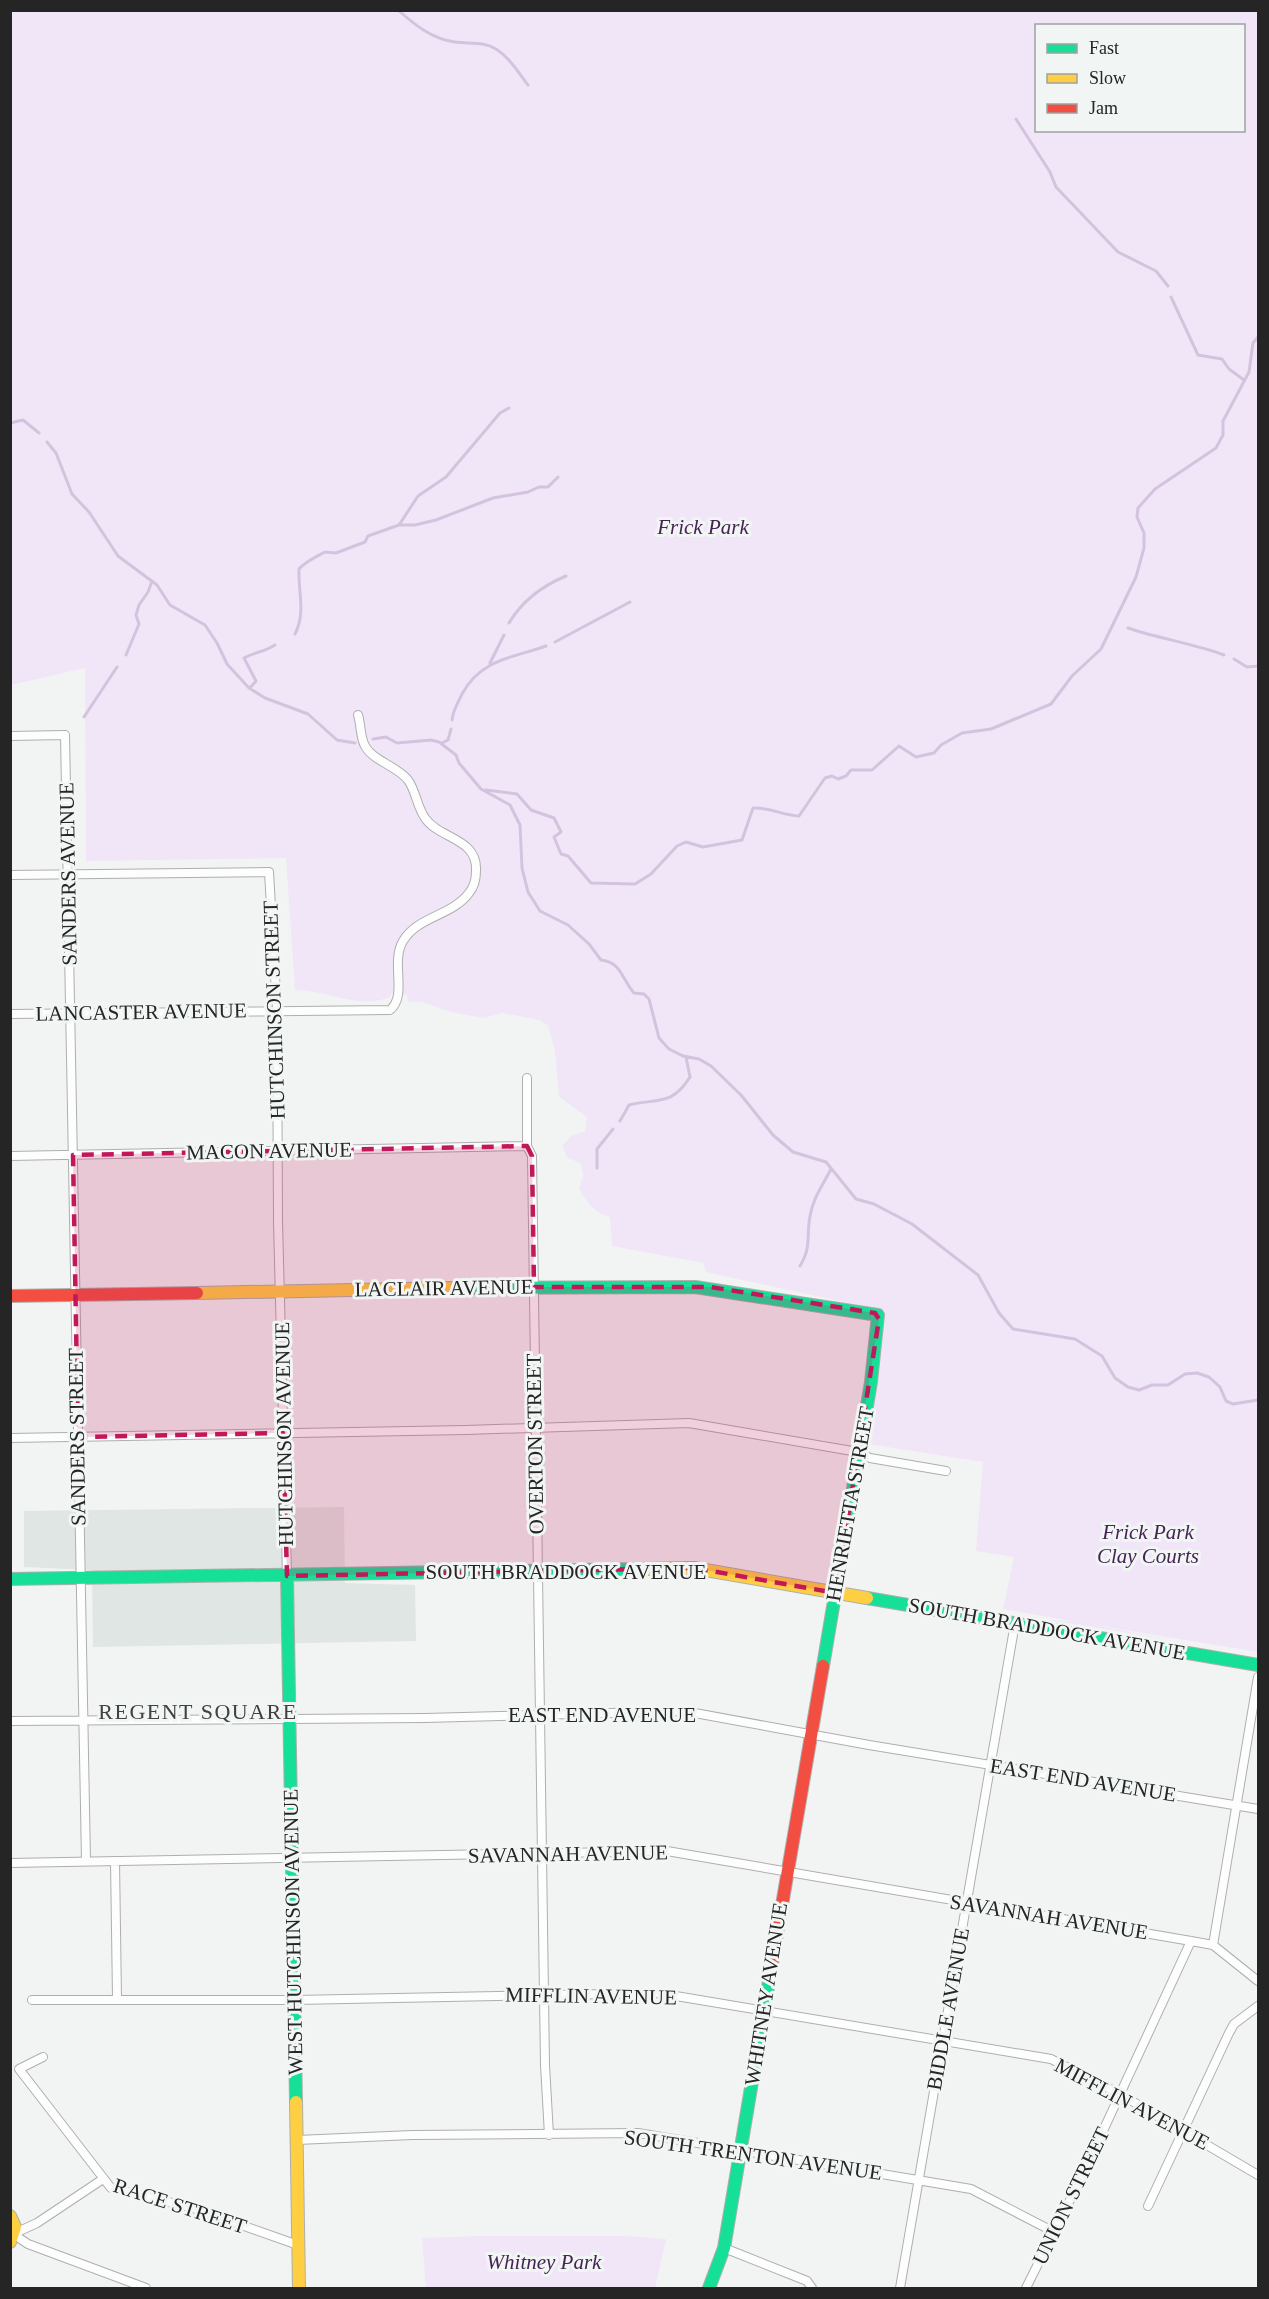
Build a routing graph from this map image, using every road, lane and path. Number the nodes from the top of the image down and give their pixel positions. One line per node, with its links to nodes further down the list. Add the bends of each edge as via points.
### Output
1 (358, 715): 5 (street, LANCASTER AVENUE, via 366,747 407,779 425,819 463,843 477,864 476,877 470,892 439,916 416,926 403,941 397,957 399,994 397,1004 390,1010)
2 (10, 736): 3 (street, SANDERS AVENUE, via 65,735)
3 (68, 874): 4 (street); 5 (street, HUTCHINSON STREET, via 269,872); 6 (street, SANDERS AVENUE)
4 (10, 875)
5 (277, 1010): 6 (street, LANCASTER AVENUE); 10 (street, HUTCHINSON STREET)
6 (71, 1013): 7 (street, LANCASTER AVENUE); 11 (street, SANDERS STREET)
7 (10, 1014)
8 (527, 1078): 9 (street, OVERTON STREET)
9 (533, 1149): 10 (street, MACON AVENUE); 13 (street, OVERTON STREET)
10 (279, 1151): 11 (street, MACON AVENUE); 14 (street, HUTCHINSON STREET)
11 (73, 1155): 12 (street, MACON AVENUE); 15 (street, SANDERS STREET)
12 (10, 1156)
13 (534, 1287): 14 (street, LACLAIR AVENUE); 17 (street, LACLAIR AVENUE, via 710,1287); 18 (street, OVERTON STREET)
14 (282, 1291): 15 (street, LACLAIR AVENUE); 19 (street, HUTCHINSON AVENUE)
15 (75, 1295): 16 (street, LACLAIR AVENUE); 20 (street, SANDERS STREET)
16 (10, 1296)
17 (874, 1313): 22 (street, HENRIETTA STREET, via 879,1318)
18 (536, 1428): 19 (street); 22 (street, via 689,1423); 24 (street, OVERTON STREET)
19 (283, 1433): 20 (street); 25 (street, HUTCHINSON AVENUE)
20 (78, 1437): 21 (street); 26 (street, SANDERS STREET)
21 (10, 1438)
22 (858, 1452): 23 (street, via 870,1458); 28 (street, HENRIETTA STREET)
23 (946, 1471)
24 (538, 1570): 25 (street, SOUTH BRADDOCK AVENUE); 28 (street, SOUTH BRADDOCK AVENUE, via 694,1568); 33 (street, OVERTON STREET)
25 (287, 1576): 26 (street, SOUTH BRADDOCK AVENUE); 34 (street, WEST HUTCHINSON AVENUE)
26 (81, 1579): 27 (street, SOUTH BRADDOCK AVENUE); 35 (street, SANDERS STREET)
27 (10, 1580)
28 (836, 1593): 29 (street, SOUTH BRADDOCK AVENUE); 32 (street, HENRIETTA STREET)
29 (1015, 1623): 30 (street, SOUTH BRADDOCK AVENUE); 38 (street, BIDDLE AVENUE)
30 (1258, 1665)
31 (1258, 1677): 39 (street)
32 (816, 1697): 37 (street, WHITNEY AVENUE)
33 (541, 1713): 34 (street, EAST END AVENUE, via 425,1718); 37 (street, EAST END AVENUE, via 684,1711); 41 (street, OVERTON STREET)
34 (289, 1717): 35 (street, EAST END AVENUE); 42 (street, WEST HUTCHINSON AVENUE)
35 (83, 1720): 36 (street, EAST END AVENUE); 43 (street, SANDERS STREET)
36 (10, 1721)
37 (810, 1734): 38 (street, EAST END AVENUE); 46 (street, WHITNEY AVENUE)
38 (989, 1764): 39 (street, EAST END AVENUE); 47 (street, BIDDLE AVENUE)
39 (1235, 1805): 40 (street, EAST END AVENUE); 49 (street)
40 (1258, 1809)
41 (544, 1854): 42 (street, SAVANNAH AVENUE); 46 (street, SAVANNAH AVENUE, via 667,1851); 51 (street, OVERTON STREET)
42 (292, 1858): 44 (street, SAVANNAH AVENUE); 54 (street, WEST HUTCHINSON AVENUE)
43 (86, 1861): 44 (street, SAVANNAH AVENUE); 45 (street, SAVANNAH AVENUE)
44 (115, 1861): 52 (street)
45 (10, 1863)
46 (787, 1872): 47 (street, SAVANNAH AVENUE); 56 (street, WHITNEY AVENUE)
47 (966, 1902): 48 (street, SAVANNAH AVENUE); 57 (street, BIDDLE AVENUE)
48 (1191, 1941): 49 (street, SAVANNAH AVENUE); 59 (street, UNION STREET)
49 (1213, 1946): 50 (street)
50 (1258, 1981)
51 (546, 1993): 54 (street, MIFFLIN AVENUE); 56 (street, MIFFLIN AVENUE, via 658,1993); 61 (street, OVERTON STREET)
52 (117, 1998): 53 (street, MIFFLIN AVENUE); 54 (street, MIFFLIN AVENUE)
53 (32, 2000)
54 (295, 2000): 62 (street, WEST HUTCHINSON AVENUE)
55 (1258, 2006): 60 (street, via 1234,2024)
56 (764, 2010): 57 (street, MIFFLIN AVENUE); 63 (street, WHITNEY AVENUE)
57 (943, 2042): 59 (street, MIFFLIN AVENUE, via 1051,2060); 66 (street, BIDDLE AVENUE)
58 (43, 2057): 65 (street, via 19,2069)
59 (1120, 2094): 60 (street, MIFFLIN AVENUE); 69 (street, UNION STREET)
60 (1184, 2129): 64 (street, MIFFLIN AVENUE); 67 (street)
61 (549, 2135): 62 (street, SOUTH TRENTON AVENUE); 63 (street, SOUTH TRENTON AVENUE, via 638,2133)
62 (297, 2140): 71 (street, WEST HUTCHINSON AVENUE)
63 (741, 2149): 66 (street, SOUTH TRENTON AVENUE); 72 (street, WHITNEY AVENUE)
64 (1258, 2175)
65 (103, 2179): 70 (street, RACE STREET); 71 (street, RACE STREET, via 111,2188 193,2208)
66 (919, 2180): 69 (street, SOUTH TRENTON AVENUE, via 971,2189); 77 (street, BIDDLE AVENUE)
67 (1148, 2206)
68 (10, 2216): 70 (street, via 15,2227)
69 (1054, 2232): 78 (street, UNION STREET)
70 (12, 2238): 74 (street)
71 (298, 2244): 75 (street, WEST HUTCHINSON AVENUE)
72 (724, 2248): 73 (street); 76 (street, WHITNEY AVENUE)
73 (808, 2286)
74 (146, 2288)
75 (299, 2289)
76 (709, 2289)
77 (900, 2289)
78 (1026, 2289)

